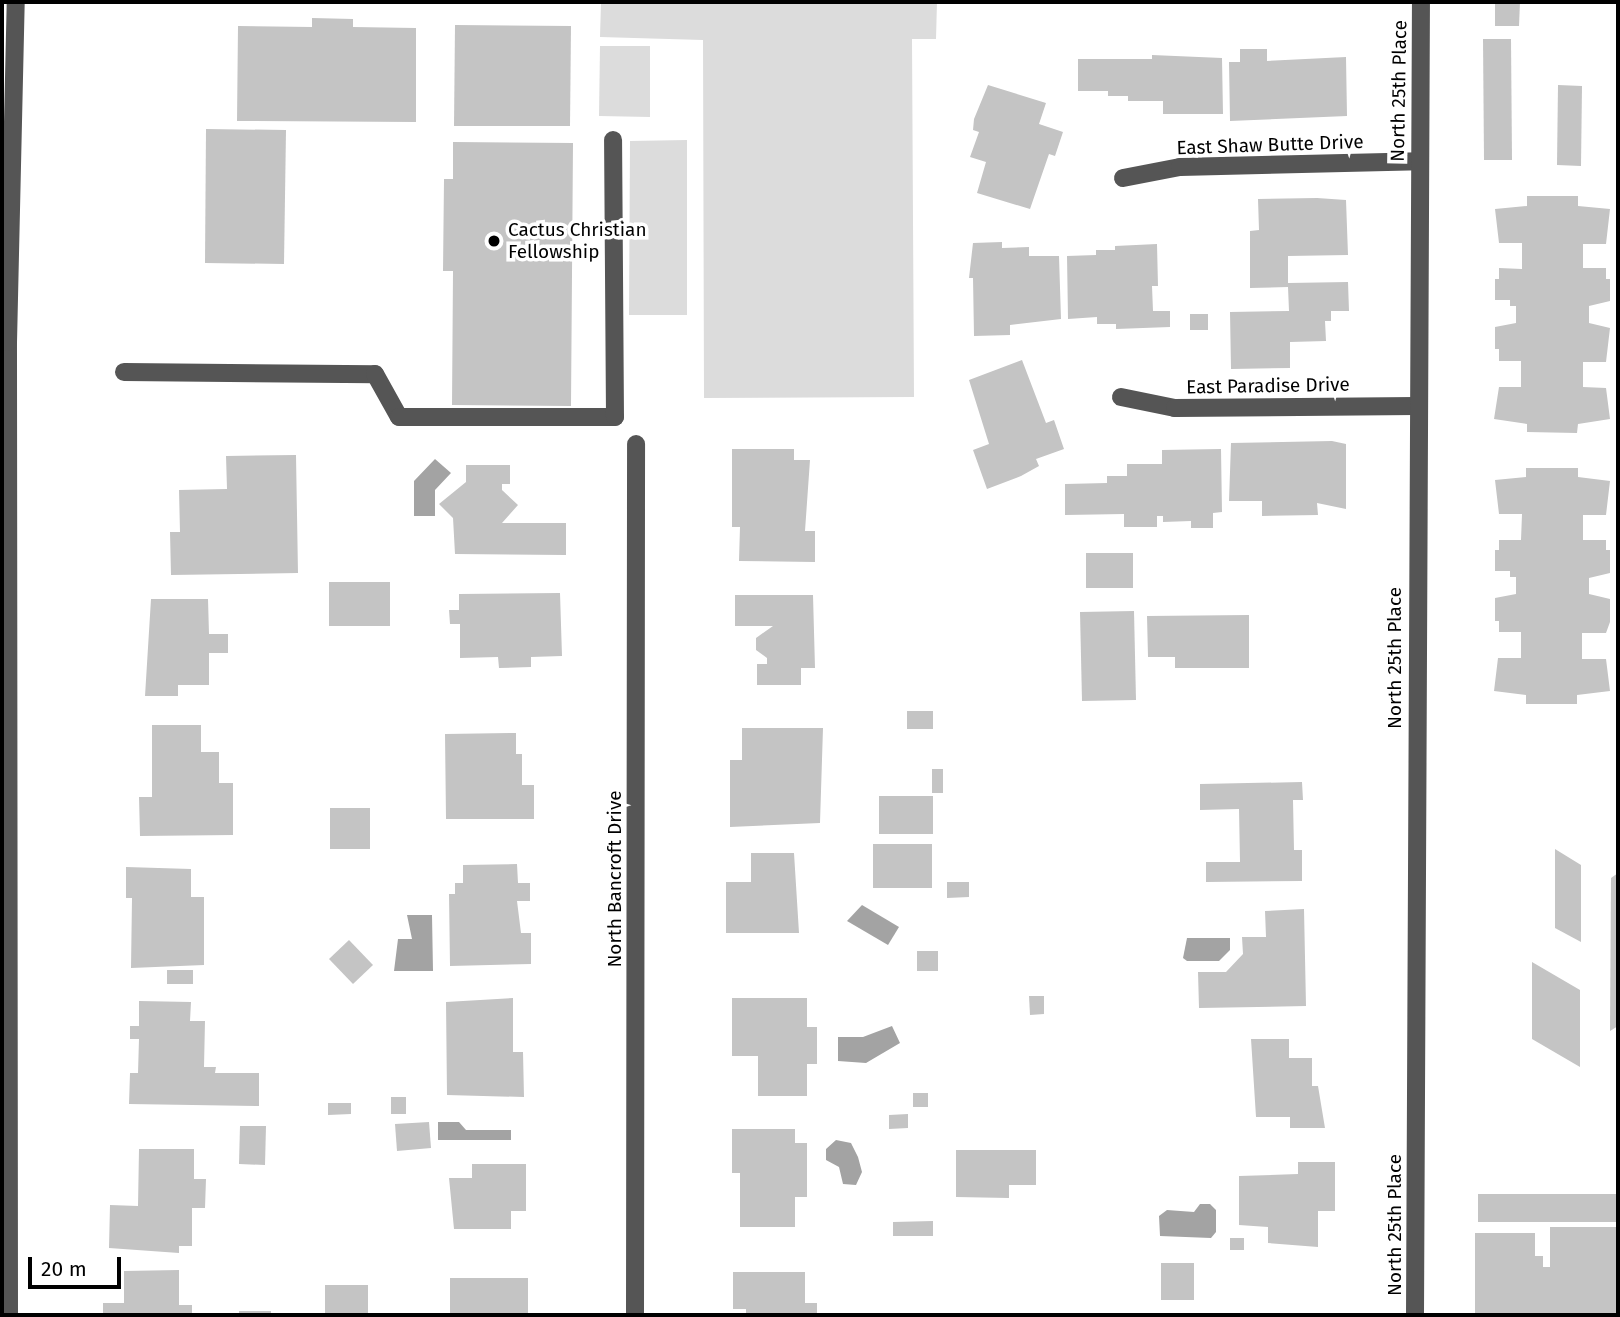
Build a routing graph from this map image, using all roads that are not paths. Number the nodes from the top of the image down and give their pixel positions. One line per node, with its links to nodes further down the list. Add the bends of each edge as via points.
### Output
1 (16, 2): 5 (street)
2 (1421, 2): 4 (street, North 25th Place)
3 (613, 140): 7 (street, via 615,417 399,417 375,374)
4 (1419, 161): 6 (street, East Shaw Butte Drive, via 1180,166); 10 (street, North 25th Place)
5 (7, 172): 8 (street)
6 (1123, 178)
7 (124, 372)
8 (5, 374): 12 (street)
9 (1121, 397): 10 (street, East Paradise Drive, via 1175,408)
10 (1416, 406): 18 (street, North 25th Place)
11 (636, 444): 17 (street, North Bancroft Drive)
12 (6, 577): 13 (street)
13 (6, 778): 14 (street)
14 (6, 980): 15 (street)
15 (6, 1179): 16 (street)
16 (9, 1315)
17 (635, 1315)
18 (1416, 1315)

